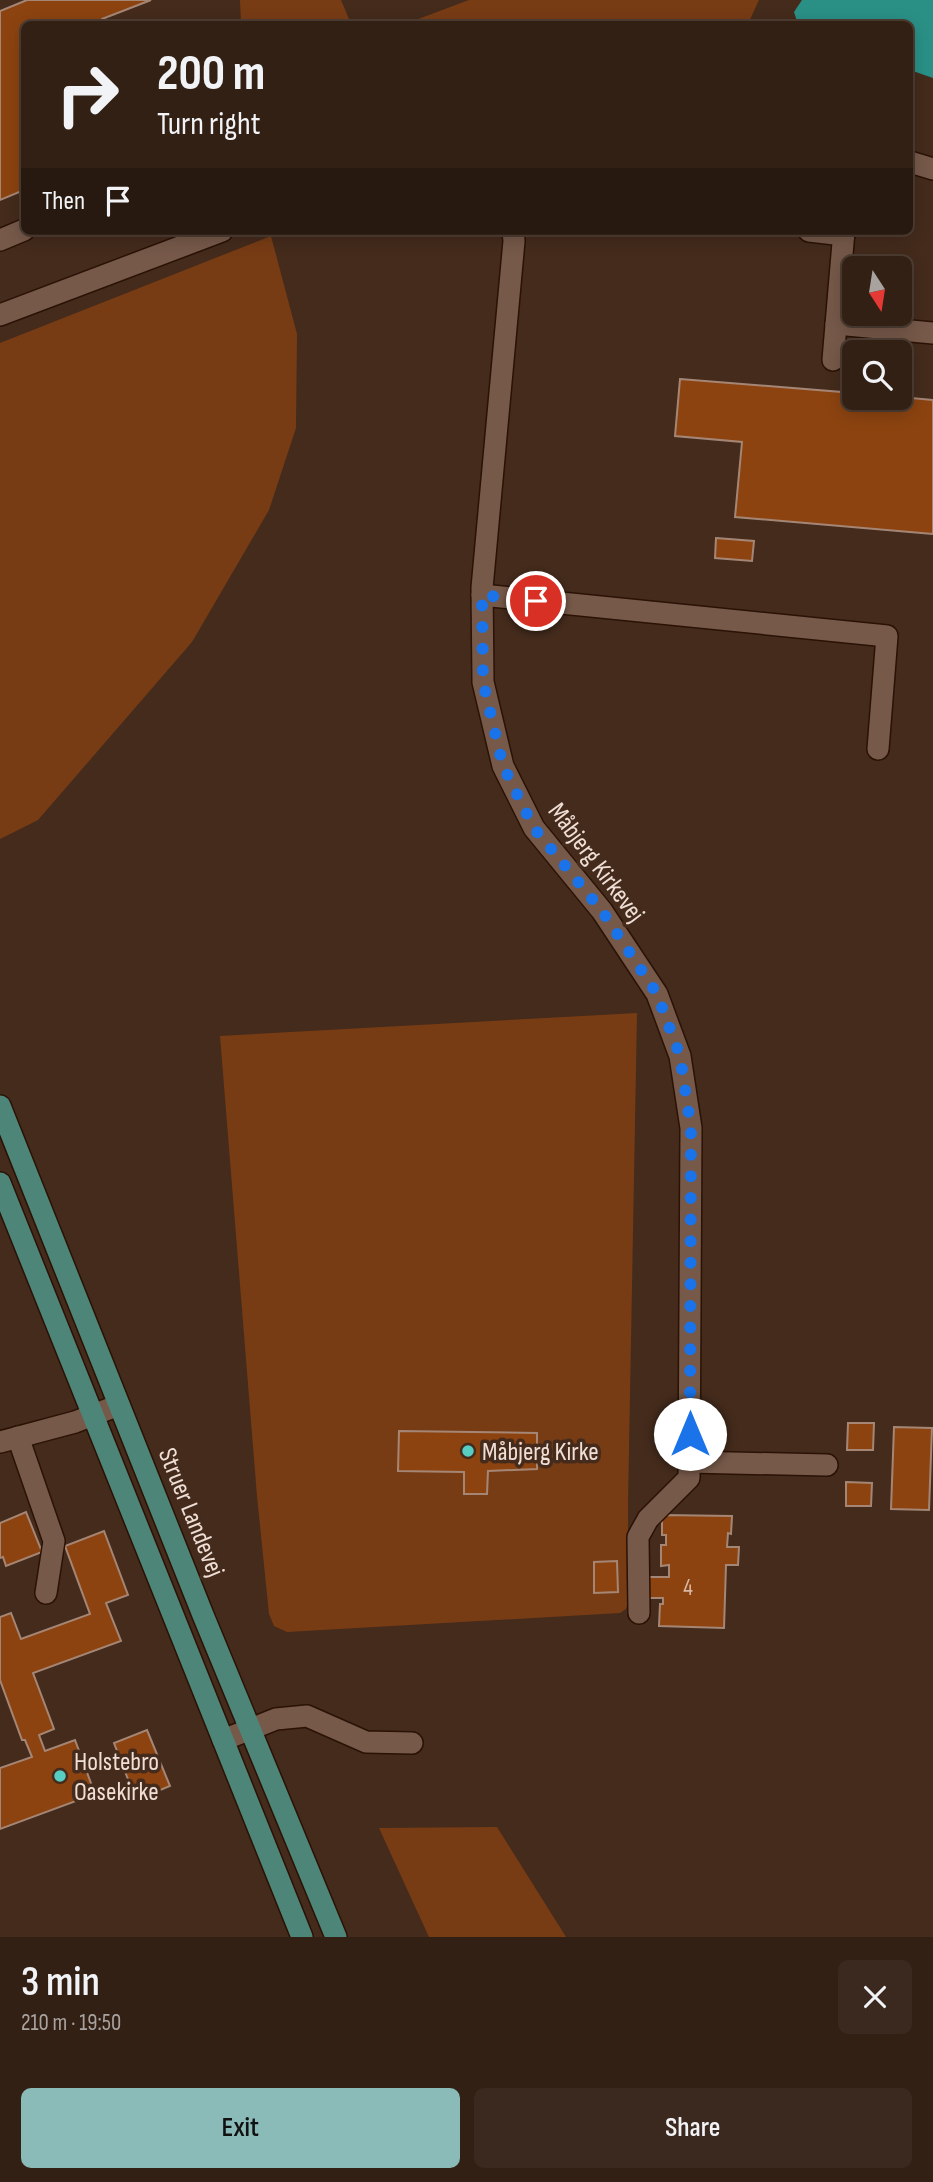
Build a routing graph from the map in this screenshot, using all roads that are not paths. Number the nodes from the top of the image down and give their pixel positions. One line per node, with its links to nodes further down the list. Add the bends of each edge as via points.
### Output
1 (913, 163): 2 (street)
2 (933, 169)
3 (21, 231): 7 (street)
4 (211, 235): 8 (street)
5 (513, 235): 12 (street, Måbjerg Kirkevej)
6 (844, 235): 9 (street)
7 (0, 240)
8 (0, 315)
9 (836, 324): 10 (street); 11 (street)
10 (933, 333)
11 (833, 360)
12 (482, 595): 13 (street, via 887,636); 20 (street, Måbjerg Kirkevej, via 483,682 503,766 534,828 602,911 657,994 680,1056 691,1128)
13 (878, 749)
14 (0, 1106): 16 (main road, Struer Landevej)
15 (0, 1182): 17 (main road, Struer Landevej)
16 (119, 1405): 17 (street); 23 (main road, Struer Landevej)
17 (94, 1414): 18 (street); 24 (main road, Struer Landevej)
18 (9, 1439): 21 (street, via 54,1541)
19 (827, 1465): 20 (street)
20 (689, 1470): 22 (street, via 638,1536)
21 (46, 1593)
22 (639, 1613)
23 (249, 1728): 24 (street); 25 (street, via 307,1716 366,1742); 27 (main road, Struer Landevej)
24 (223, 1740): 26 (main road, Struer Landevej)
25 (412, 1743)
26 (302, 1937)
27 (336, 1937)

